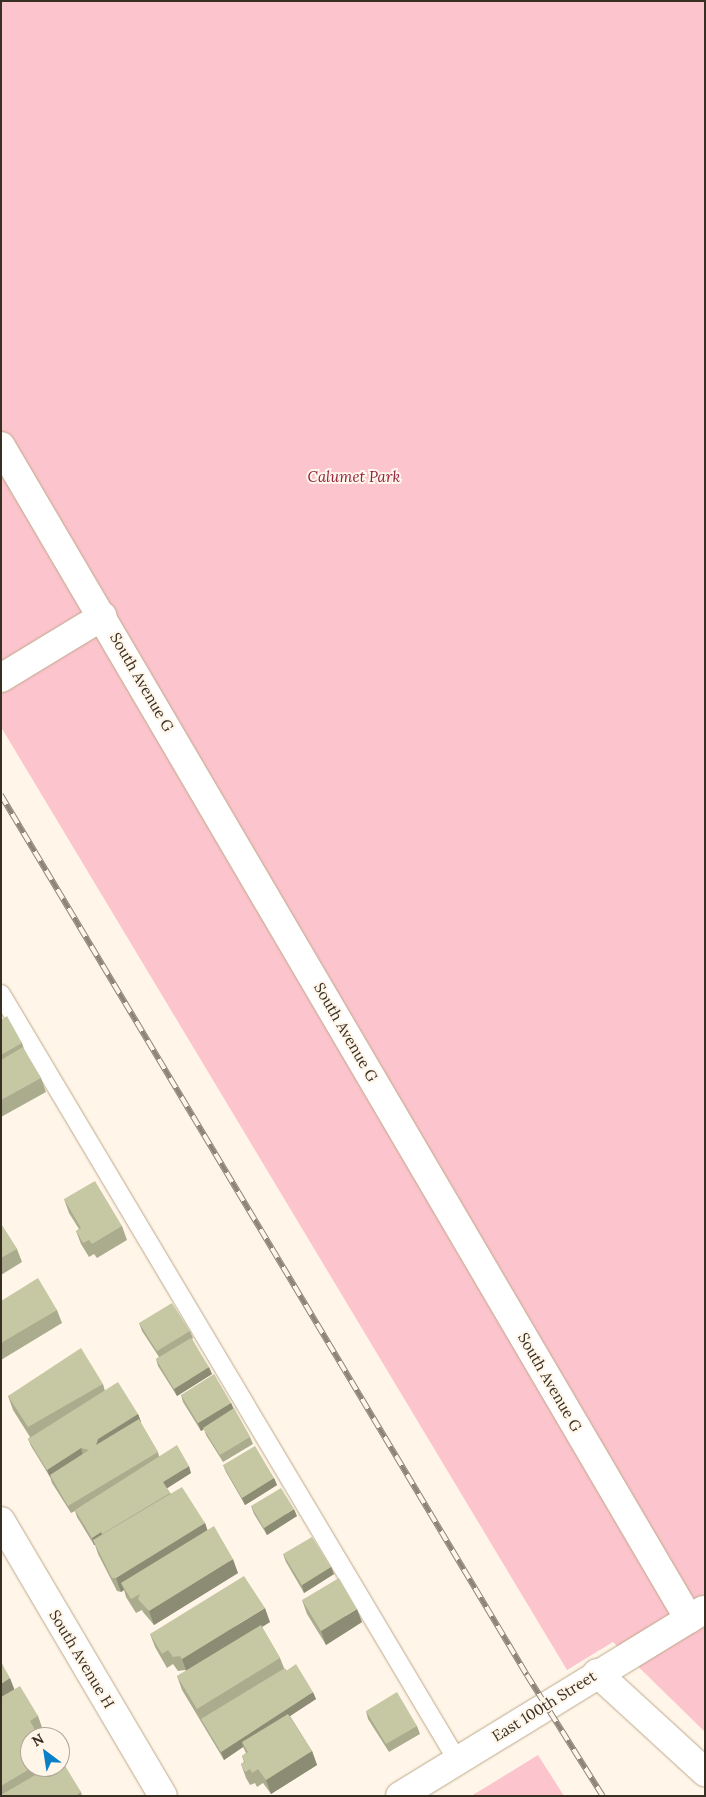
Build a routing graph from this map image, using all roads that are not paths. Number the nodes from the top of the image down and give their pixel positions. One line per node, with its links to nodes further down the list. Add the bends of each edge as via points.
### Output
1 (1, 446): 2 (street, South Avenue G)
2 (103, 616): 3 (street); 6 (street, South Avenue G)
3 (1, 678)
4 (1, 994): 8 (lane)
5 (1, 1521): 10 (street, South Avenue H)
6 (697, 1614): 7 (street, East 100th Street)
7 (597, 1673): 8 (street, East 100th Street); 9 (street)
8 (458, 1760): 11 (street, East 100th Street)
9 (705, 1772)
10 (163, 1796)
11 (400, 1796)

